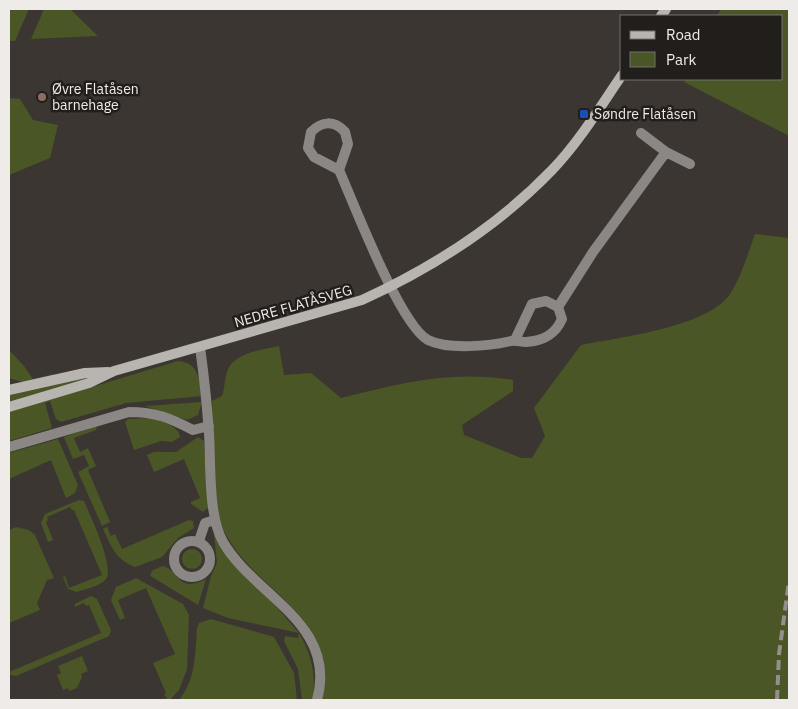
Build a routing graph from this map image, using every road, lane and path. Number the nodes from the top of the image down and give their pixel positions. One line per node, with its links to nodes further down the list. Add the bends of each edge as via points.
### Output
1 (620, 78): 6 (street, NEDRE FLATÅSVEG, via 558,162 513,207 460,248)
2 (641, 133): 3 (street)
3 (666, 152): 4 (street); 7 (street, via 593,252)
4 (690, 164)
5 (339, 170): 5 (street, via 348,144 345,132 332,123 323,123 311,132 308,148 314,158); 6 (street)
6 (391, 287): 8 (street, via 412,326 428,340 443,344 491,346); 9 (street, NEDRE FLATÅSVEG, via 362,300)
7 (558, 307): 8 (street, via 546,301 532,304); 8 (street, via 562,320 551,336 527,342)
8 (515, 340)
9 (200, 346): 10 (street, NEDRE FLATÅSVEG); 13 (street)
10 (114, 371): 11 (street, NEDRE FLATÅSVEG, via 84,373); 12 (street, NEDRE FLATÅSVEG, via 89,383)
11 (13, 390)
12 (9, 407)
13 (208, 426): 14 (street, via 193,430 149,412 130,412); 15 (street)
14 (9, 447)
15 (215, 520): 16 (street, via 205,523); 17 (street, via 223,542 241,565 296,617 308,634 316,654 319,676)
16 (198, 541)
17 (317, 700)

